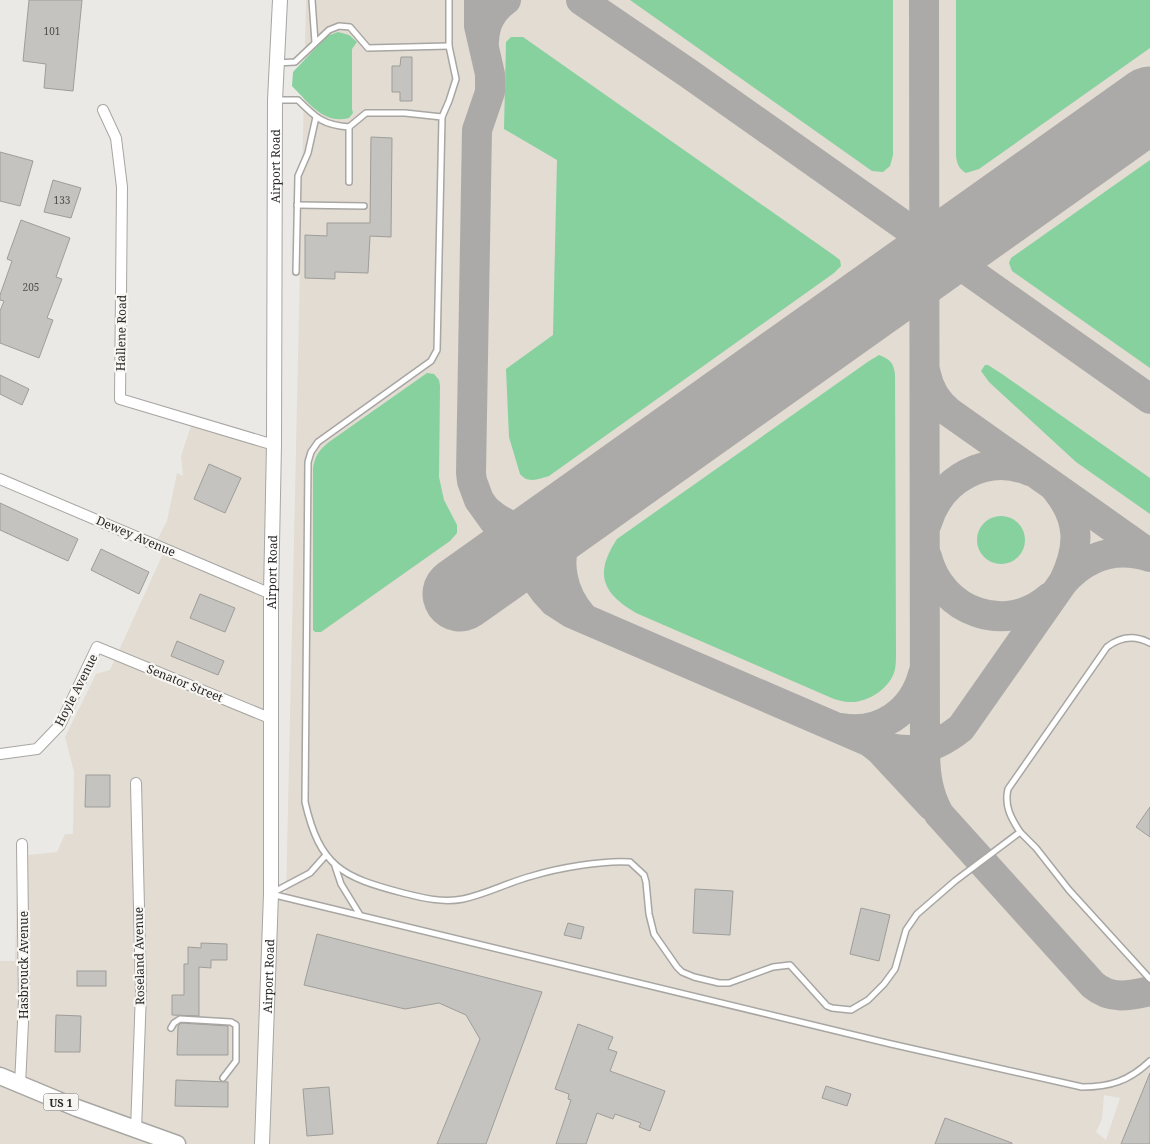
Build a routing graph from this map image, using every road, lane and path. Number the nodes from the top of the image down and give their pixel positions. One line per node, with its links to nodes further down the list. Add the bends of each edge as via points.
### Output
1 (280, 0): 6 (main road, Airport Road)
2 (312, 0): 4 (lane)
3 (449, 0): 5 (lane)
4 (315, 42): 5 (lane, via 328,30 339,26 350,27 368,48); 6 (lane, via 295,62)
5 (449, 46): 10 (lane, via 456,79)
6 (276, 63): 7 (main road, Airport Road)
7 (276, 100): 9 (lane, via 298,100); 16 (main road, Airport Road)
8 (103, 110): 16 (street, Hallene Road, via 116,138 122,187 120,399)
9 (316, 117): 11 (lane, via 328,124); 13 (lane, via 308,153 298,176)
10 (442, 118): 11 (lane, via 405,113 366,113); 26 (lane, via 437,350 431,361 318,442 309,455 305,802 309,822)
11 (349, 127): 12 (lane)
12 (349, 182)
13 (297, 205): 14 (lane); 15 (lane)
14 (364, 206)
15 (296, 272)
16 (274, 445): 18 (main road, Airport Road)
17 (0, 479): 18 (street, Dewey Avenue)
18 (271, 594): 21 (main road, Airport Road)
19 (1150, 642): 24 (lane, via 1125,638 1107,647 1018,772 1006,798 1010,817)
20 (98, 647): 21 (street, Senator Street); 22 (street, Hoyle Avenue, via 60,725 37,749)
21 (272, 719): 28 (main road, Airport Road)
22 (0, 754)
23 (136, 783): 36 (street, Roseland Avenue, via 140,992)
24 (1020, 832): 27 (lane, via 941,892 918,914 906,930 895,969 884,984 857,1008 846,1010 827,1006 790,965 774,967 729,983 694,977 679,970 654,934 644,875 630,862 611,861 546,872 483,894 443,900 363,882); 30 (lane)
25 (22, 844): 35 (street, Hasbrouck Avenue, via 24,1001)
26 (326, 855): 27 (lane); 28 (lane, via 310,873)
27 (335, 865): 29 (lane, via 341,884)
28 (271, 894): 29 (lane); 38 (main road, Airport Road)
29 (360, 915): 32 (lane, via 872,1040 1082,1087 1115,1084)
30 (1150, 978)
31 (171, 1028): 34 (lane, via 180,1019 236,1025 236,1061)
32 (1150, 1061)
33 (0, 1076): 35 (main road, US 1)
34 (223, 1078)
35 (20, 1085): 36 (main road, US 1)
36 (136, 1130): 37 (main road, US 1)
37 (177, 1144)
38 (262, 1144)

